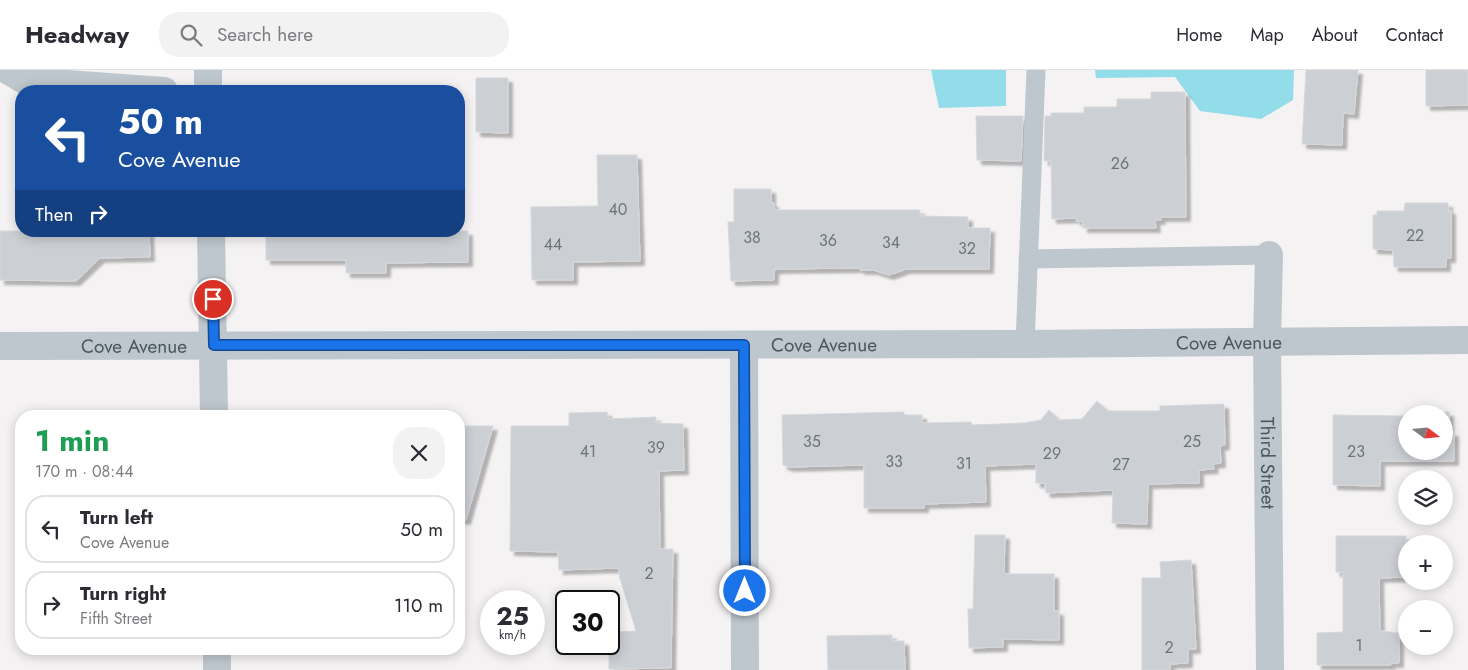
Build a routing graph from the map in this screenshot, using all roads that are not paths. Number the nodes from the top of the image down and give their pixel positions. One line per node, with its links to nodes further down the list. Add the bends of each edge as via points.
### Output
1 (7, 70): 4 (street, via 26,80)
2 (208, 70): 5 (street)
3 (1036, 70): 8 (lane)
4 (89, 85)
5 (208, 85)
6 (212, 237): 12 (street)
7 (1269, 255): 8 (lane); 10 (street, Third Street)
8 (1028, 259): 11 (lane)
9 (1468, 340): 10 (street, Cove Avenue)
10 (1267, 342): 11 (street, Cove Avenue); 19 (street, Third Street)
11 (1025, 344): 13 (street, Cove Avenue)
12 (214, 345): 13 (street, Cove Avenue); 14 (street, Cove Avenue); 15 (street)
13 (744, 345): 18 (street)
14 (0, 346)
15 (214, 410)
16 (217, 655): 17 (street)
17 (217, 670)
18 (745, 670)
19 (1270, 670)

